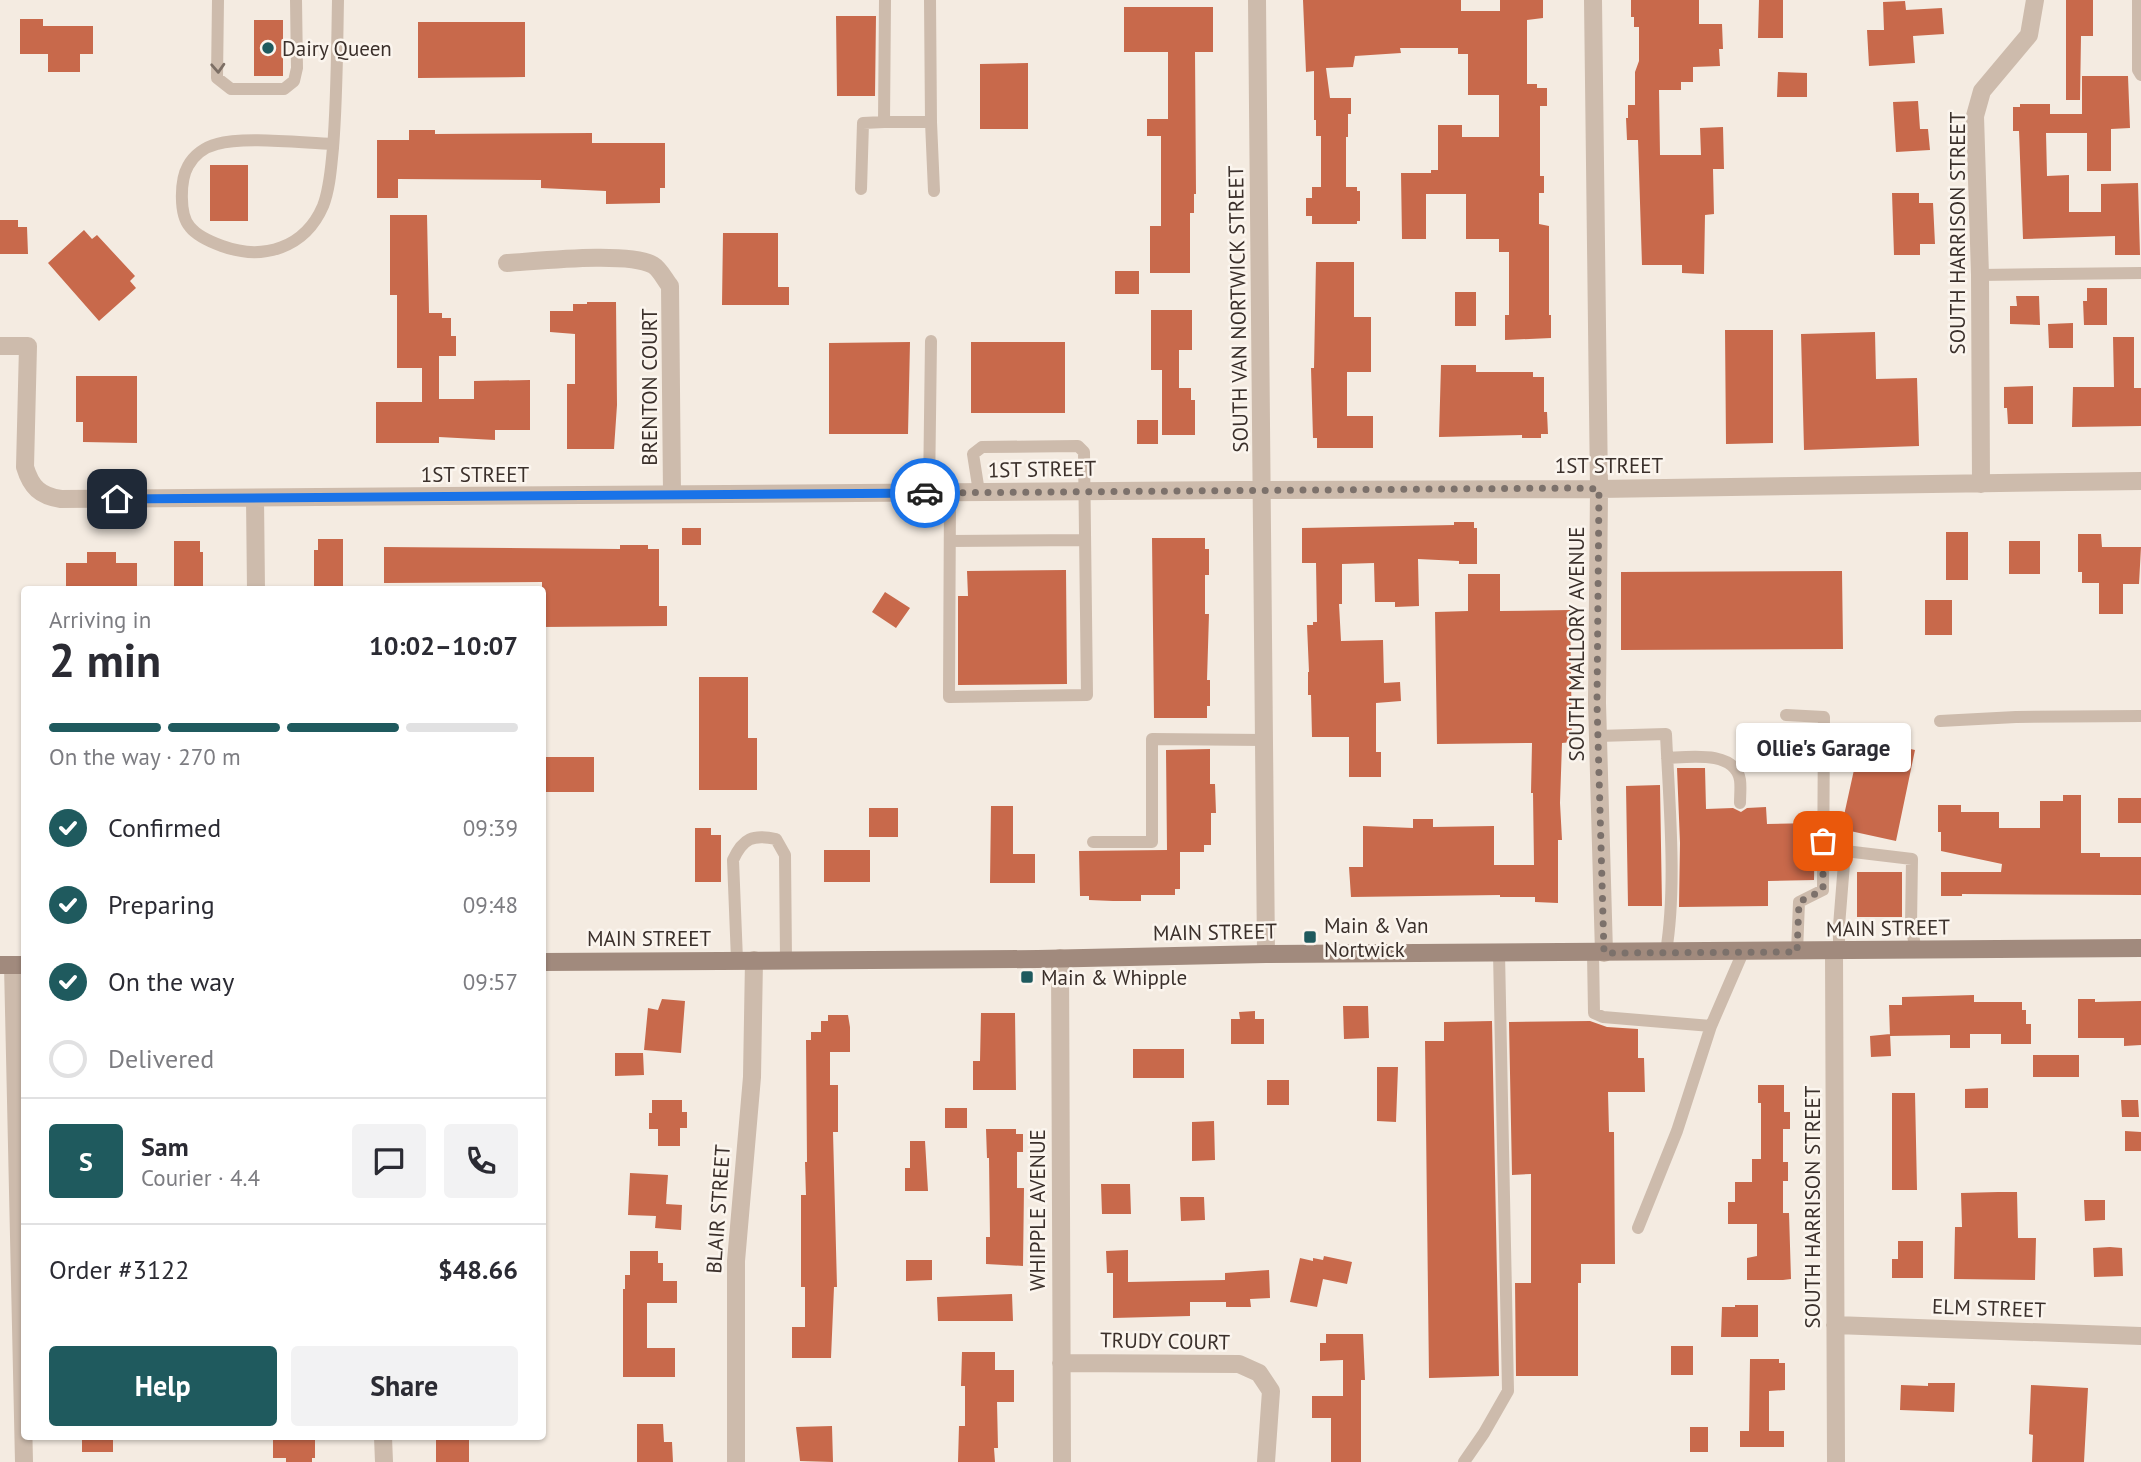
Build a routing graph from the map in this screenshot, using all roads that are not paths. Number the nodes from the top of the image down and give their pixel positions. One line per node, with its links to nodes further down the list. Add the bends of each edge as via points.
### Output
1 (218, 0): 2 (lane, one-way to 2, via 217,78 230,89 284,89 294,81)
2 (296, 0)
3 (338, 0): 13 (lane)
4 (885, 0): 11 (lane)
5 (930, 0): 12 (lane)
6 (1258, 0): 24 (street, SOUTH VAN NORTWICK STREET)
7 (1593, 0): 23 (street, SOUTH MALLORY AVENUE)
8 (2035, 0): 18 (street, SOUTH HARRISON STREET, via 2029,35 1982,91 1975,116)
9 (2138, 0): 10 (lane)
10 (2141, 75)
11 (884, 122): 12 (lane); 14 (lane, via 863,123)
12 (930, 122): 15 (lane)
13 (333, 144): 13 (lane, via 230,142 205,148 186,171 186,221 200,236 234,250 255,253 287,246 314,222 324,203)
14 (862, 189)
15 (934, 191)
16 (507, 263): 29 (street, BRENTON COURT, via 604,258 640,261 655,266 670,286)
17 (2141, 273): 18 (lane)
18 (1980, 275): 22 (street, SOUTH HARRISON STREET)
19 (930, 341): 27 (lane)
20 (0, 346): 30 (street, 1ST STREET, via 28,346 25,467 40,494 61,499)
21 (2141, 481): 22 (street, 1ST STREET)
22 (1980, 484): 23 (street, 1ST STREET)
23 (1599, 489): 24 (street, 1ST STREET); 37 (street, SOUTH MALLORY AVENUE)
24 (1262, 490): 25 (street, 1ST STREET); 38 (street, SOUTH VAN NORTWICK STREET)
25 (1085, 491): 26 (street, 1ST STREET); 26 (lane, via 1084,452 1078,446 982,447 973,454); 31 (lane)
26 (979, 492): 28 (street, 1ST STREET)
27 (929, 493): 28 (street, 1ST STREET); 29 (street, 1ST STREET)
28 (950, 493): 32 (lane)
29 (672, 494): 30 (street, 1ST STREET)
30 (255, 498): 33 (street)
31 (1085, 540): 32 (lane); 32 (lane, via 1087,695 949,697)
32 (950, 541)
33 (256, 586)
34 (1786, 715): 46 (lane, via 1824,717 1823,890 1799,902)
35 (2141, 716): 36 (lane)
36 (1940, 722)
37 (1598, 736): 39 (lane, via 1667,734); 49 (street, SOUTH MALLORY AVENUE)
38 (1264, 740): 41 (lane, via 1152,739 1152,842); 50 (street, SOUTH VAN NORTWICK STREET)
39 (1667, 758): 40 (lane, via 1715,757 1728,763 1740,778); 44 (lane, via 1671,892)
40 (1740, 803)
41 (1093, 842)
42 (2141, 948): 43 (main road, MAIN STREET)
43 (1916, 951): 47 (main road, MAIN STREET); 47 (lane, via 1911,925 1912,859 1845,851)
44 (1666, 952): 45 (main road, MAIN STREET); 49 (main road, MAIN STREET)
45 (1743, 952): 46 (main road, MAIN STREET); 56 (lane)
46 (1797, 952): 47 (main road, MAIN STREET)
47 (1836, 952): 58 (street, SOUTH HARRISON STREET)
48 (1499, 953): 49 (main road, MAIN STREET); 50 (main road, MAIN STREET); 69 (lane, via 1508,1391)
49 (1598, 953): 56 (lane, via 1594,1013)
50 (1266, 954): 51 (main road, MAIN STREET)
51 (1060, 958): 53 (main road, MAIN STREET); 61 (street, WHIPPLE AVENUE)
52 (746, 960): 53 (main road, MAIN STREET); 53 (lane, via 733,860 748,839 761,835 776,839 785,855); 54 (main road, MAIN STREET); 66 (street, BLAIR STREET, via 752,1077 736,1261)
53 (786, 960)
54 (546, 962)
55 (13, 965): 59 (street)
56 (1711, 1026): 57 (lane, via 1677,1131)
57 (1638, 1228)
58 (1835, 1325): 60 (street, ELM STREET); 70 (street, SOUTH HARRISON STREET)
59 (21, 1326)
60 (2141, 1336)
61 (1061, 1363): 67 (street, WHIPPLE AVENUE); 68 (street, TRUDY COURT, via 1239,1364 1259,1373 1271,1391)
62 (24, 1440): 64 (street)
63 (383, 1440): 65 (street)
64 (24, 1462)
65 (384, 1462)
66 (736, 1462)
67 (1062, 1462)
68 (1266, 1462)
69 (1464, 1462)
70 (1836, 1462)

